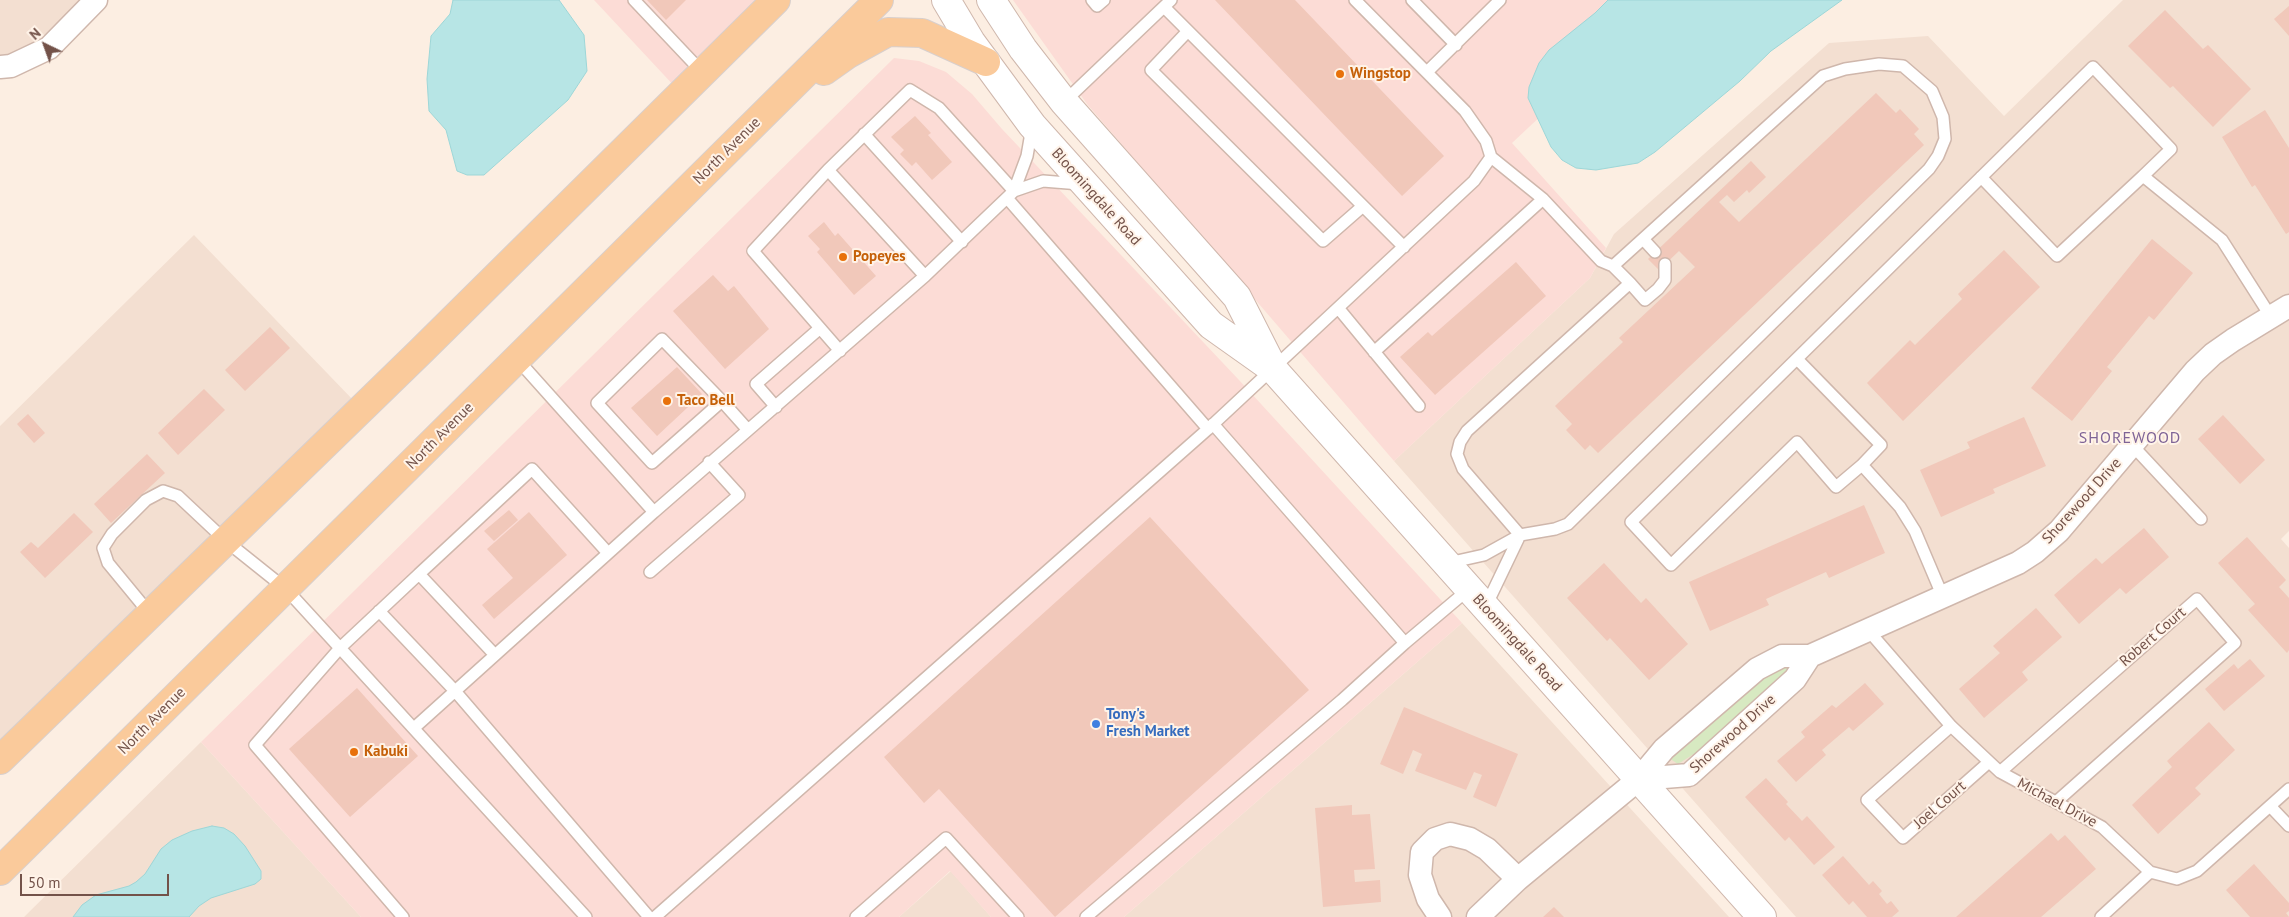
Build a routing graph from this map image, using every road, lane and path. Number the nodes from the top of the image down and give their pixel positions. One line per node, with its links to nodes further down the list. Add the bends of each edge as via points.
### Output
1 (96, 0): 16 (street, via 49,48 11,66)
2 (634, 0): 18 (lane)
3 (775, 0): 18 (main road)
4 (879, 0): 20 (main road, North Avenue)
5 (946, 0): 15 (street, Bloomingdale Road)
6 (991, 0): 19 (street, Bloomingdale Road)
7 (1092, 0): 8 (lane, via 1097,6)
8 (1104, 0)
9 (1355, 0): 17 (lane)
10 (1412, 0): 14 (lane)
11 (1500, 0): 14 (lane)
12 (1167, 4): 13 (lane); 19 (lane)
13 (1188, 31): 30 (lane); 30 (lane, via 1151,70 1323,241)
14 (1456, 45): 17 (lane)
15 (986, 62): 20 (main road, via 922,33 888,32 848,54); 21 (street, Bloomingdale Road)
16 (0, 67)
17 (1427, 72): 23 (lane, via 1465,111 1486,142)
18 (702, 73): 58 (main road)
19 (1064, 102): 46 (street, Bloomingdale Road, via 1237,297)
20 (767, 111): 44 (main road, North Avenue)
21 (1032, 125): 27 (street, Bloomingdale Road); 28 (lane, via 1027,156)
22 (864, 134): 24 (lane); 28 (lane, via 910,90 939,108); 32 (lane)
23 (1491, 157): 29 (lane); 33 (lane, via 1474,181)
24 (828, 170): 37 (lane); 41 (lane, via 753,252)
25 (2143, 176): 26 (lane, via 2057,256); 26 (lane, via 2171,149 2093,67); 40 (lane, via 2222,240)
26 (1981, 177): 45 (lane)
27 (1084, 184): 28 (lane, via 1043,181); 46 (street, Bloomingdale Road, via 1211,325)
28 (1011, 195): 32 (lane); 50 (lane)
29 (1543, 200): 36 (lane, via 1601,261); 43 (lane)
30 (1363, 206): 33 (lane)
31 (1643, 239): 34 (lane); 36 (lane); 57 (lane, via 1823,76 1879,64 1904,66 1932,91 1944,117 1945,139 1929,169 1568,524)
32 (962, 242): 37 (lane)
33 (1404, 247): 39 (lane)
34 (1655, 252)
35 (1666, 264): 38 (lane, via 1665,280 1644,300)
36 (1613, 266): 38 (lane)
37 (925, 276): 42 (lane)
38 (1630, 283): 57 (lane, via 1467,431 1460,442 1457,454 1463,469)
39 (1339, 309): 43 (lane); 46 (lane)
40 (2280, 311): 52 (street, Shorewood Drive, via 2213,354)
41 (819, 329): 42 (lane); 49 (lane, via 756,384)
42 (840, 351): 49 (lane)
43 (1374, 352): 48 (lane)
44 (518, 359): 55 (lane); 63 (main road, North Avenue)
45 (1797, 359): 54 (lane, via 1881,445); 54 (lane, via 1631,522 1671,565 1797,442 1836,487)
46 (1273, 369): 50 (lane); 60 (street, Bloomingdale Road)
47 (722, 401): 47 (lane, via 662,339 597,402 652,463); 51 (lane)
48 (1419, 406)
49 (776, 407): 51 (lane)
50 (1211, 426): 69 (lane); 91 (lane)
51 (748, 430): 53 (lane)
52 (2132, 444): 56 (lane); 64 (street, Shorewood Drive, via 2059,531 2035,552 2018,563)
53 (709, 462): 55 (lane); 61 (lane, via 739,495)
54 (1862, 465): 64 (lane, via 1900,507 1915,531)
55 (654, 512): 59 (lane)
56 (2201, 519)
57 (1520, 534): 60 (lane, via 1484,555); 65 (lane)
58 (226, 541): 63 (lane); 67 (main road); 67 (lane, via 178,496 163,491 146,500 112,534 103,548 108,563)
59 (608, 553): 62 (lane, via 532,469); 71 (lane)
60 (1446, 564): 65 (street, Bloomingdale Road)
61 (650, 572)
62 (419, 574): 66 (lane); 71 (lane)
63 (286, 590): 70 (lane); 84 (main road, North Avenue)
64 (1943, 596): 68 (street, Shorewood Drive)
65 (1477, 598): 69 (lane); 79 (street, Bloomingdale Road)
66 (379, 612): 70 (lane); 73 (lane)
67 (150, 614): 76 (main road)
68 (1868, 630): 72 (street, Shorewood Drive); 74 (lane, Michael Drive)
69 (1405, 643): 94 (lane)
70 (340, 648): 75 (lane); 88 (lane, via 255,746)
71 (495, 655): 73 (lane)
72 (1810, 656): 79 (street, Shorewood Drive, via 1782,656 1757,669 1664,749); 79 (street, Shorewood Drive, via 1795,679 1690,775)
73 (455, 691): 75 (lane); 90 (lane)
74 (1951, 726): 77 (lane, Michael Drive); 77 (lane, Joel Court, via 1867,800 1903,838)
75 (414, 728): 89 (lane)
76 (0, 760)
77 (1989, 762): 78 (lane, Michael Drive)
78 (2000, 772): 81 (lane, Michael Drive); 81 (lane, Robert Court, via 2197,599 2235,642)
79 (1639, 779): 86 (street, Shorewood Drive); 97 (street, Bloomingdale Road)
80 (2289, 789): 82 (lane)
81 (2056, 802): 85 (lane, Michael Drive, via 2102,826)
82 (2270, 806): 83 (lane); 85 (lane, via 2198,871 2177,878)
83 (2289, 826)
84 (0, 871)
85 (2150, 872): 87 (lane)
86 (1518, 879): 95 (street, via 1473,840 1450,834 1435,839 1422,852 1420,875 1428,899); 96 (street, Shorewood Drive)
87 (2107, 915)
88 (403, 917)
89 (586, 917)
90 (649, 917)
91 (655, 917)
92 (856, 917): 93 (lane, via 946,838)
93 (1018, 917)
94 (1086, 917)
95 (1440, 917)
96 (1478, 917)
97 (1762, 917)

